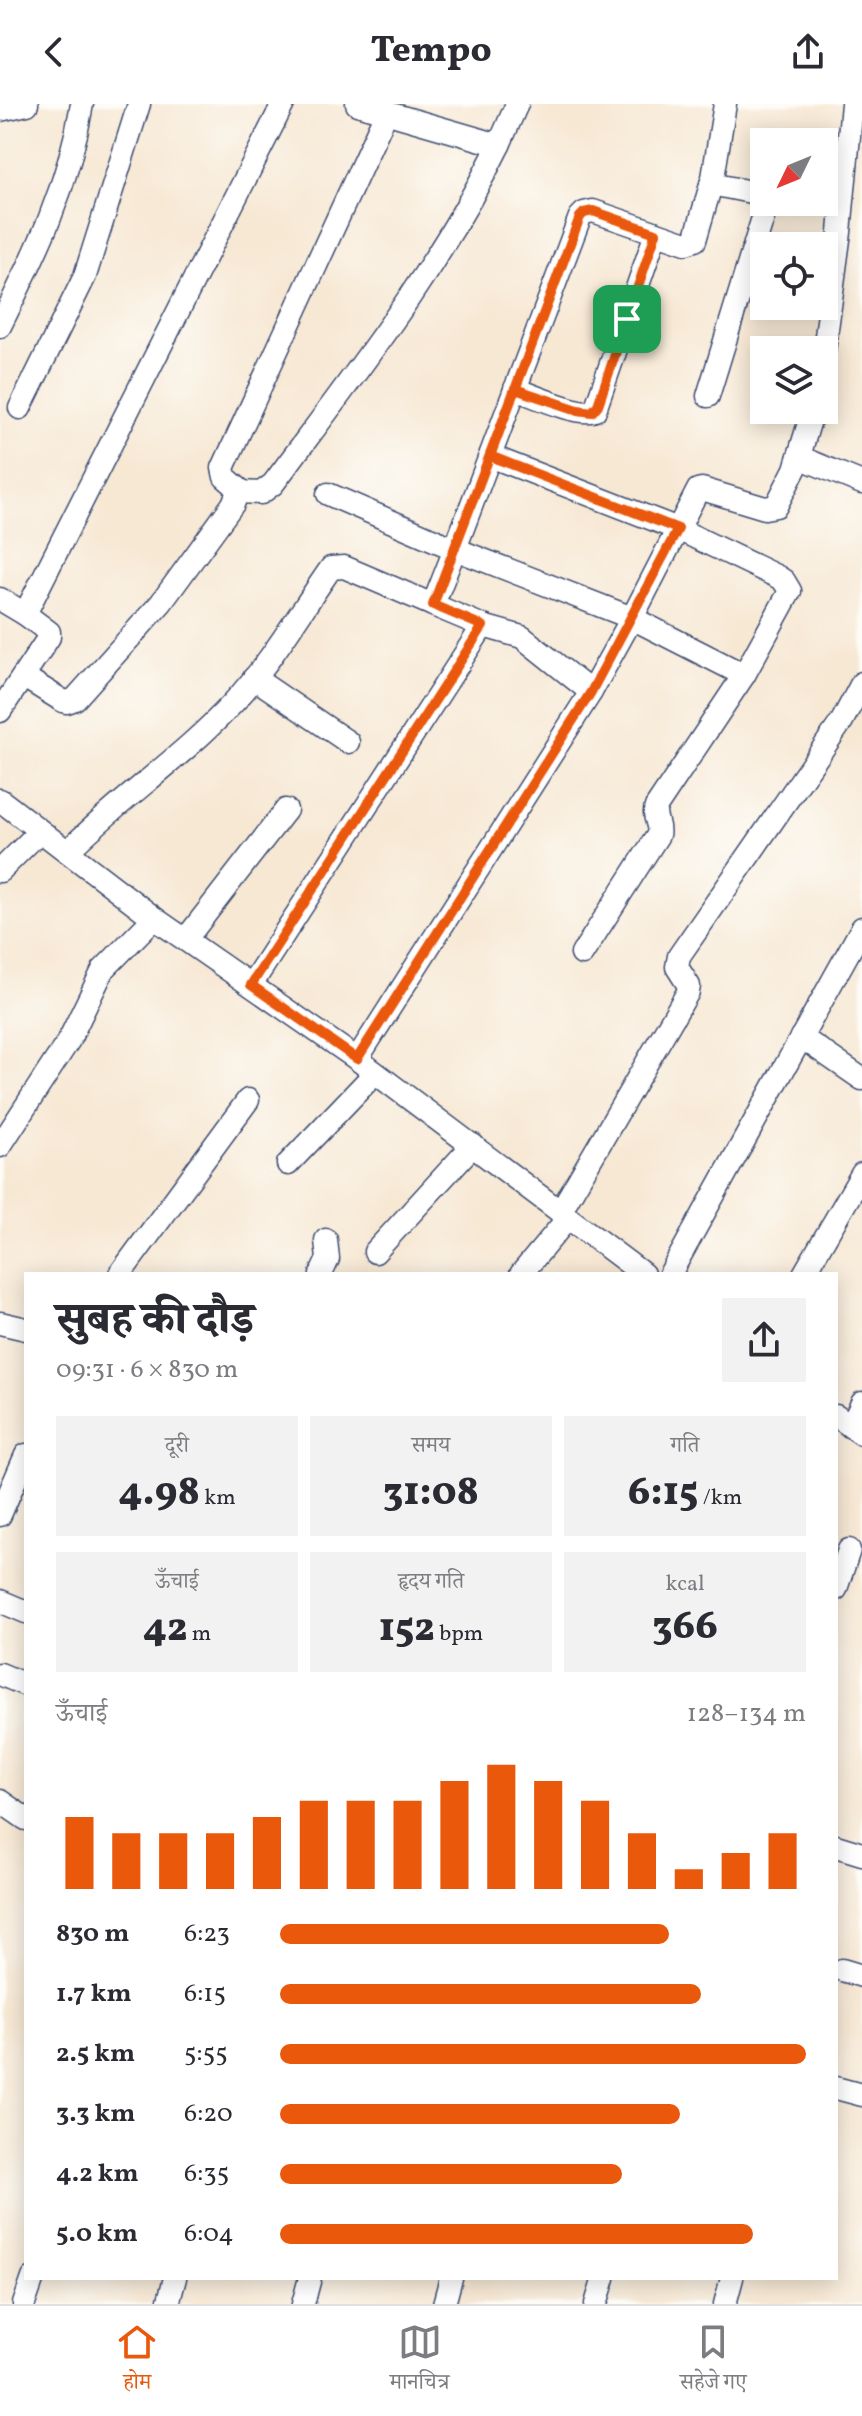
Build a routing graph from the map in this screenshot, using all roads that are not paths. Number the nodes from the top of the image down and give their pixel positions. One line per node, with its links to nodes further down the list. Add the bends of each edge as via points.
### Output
1 (27, 104): 9 (street)
2 (82, 104): 16 (street, via 55,210)
3 (139, 104): 20 (street, via 85,276)
4 (283, 104): 31 (street)
5 (357, 104): 10 (street)
6 (517, 104): 11 (street)
7 (725, 104): 12 (street)
8 (852, 104): 17 (street)
9 (0, 110)
10 (386, 113): 11 (street); 25 (street, via 223,468)
11 (499, 145): 25 (street, via 398,315 282,472 261,493)
12 (711, 184): 13 (street); 15 (street, via 695,240 686,243)
13 (750, 192)
14 (764, 216): 19 (street)
15 (656, 233): 18 (street, via 593,211 580,217); 18 (street, via 595,410 578,410)
16 (0, 326)
17 (826, 336)
18 (515, 389): 22 (street)
19 (708, 396)
20 (20, 408)
21 (809, 424): 23 (street)
22 (490, 456): 27 (street); 28 (street)
23 (799, 457): 24 (street); 27 (street, via 776,506 765,508 702,489)
24 (862, 483)
25 (239, 492): 35 (street, via 181,577 75,699 63,701)
26 (328, 494): 28 (street)
27 (678, 529): 32 (street); 34 (street, via 788,586 788,599)
28 (455, 549): 30 (street); 32 (street)
29 (0, 599): 31 (street)
30 (433, 605): 33 (street); 36 (street, via 335,566)
31 (25, 614): 35 (street, via 49,632)
32 (632, 618): 34 (street); 38 (street)
33 (483, 626): 38 (street, via 522,637); 50 (street)
34 (744, 675): 49 (street, via 656,807 658,835)
35 (24, 677): 39 (street)
36 (254, 678): 40 (street); 44 (street, via 203,732)
37 (862, 683): 59 (street, via 842,721 679,956 677,967 688,992)
38 (591, 692): 52 (street)
39 (0, 711)
40 (348, 742)
41 (0, 800): 43 (street)
42 (286, 810): 48 (street)
43 (40, 831): 44 (street); 45 (street)
44 (68, 851): 46 (street)
45 (0, 871)
46 (154, 918): 48 (street); 56 (street, via 103,970 69,1040)
47 (862, 928): 51 (street)
48 (186, 939): 50 (street)
49 (582, 954)
50 (251, 985): 52 (street)
51 (801, 1037): 53 (street); 66 (street)
52 (366, 1066): 55 (street); 57 (street)
53 (862, 1079)
54 (248, 1100): 62 (street)
55 (473, 1145): 59 (street); 61 (street)
56 (0, 1146)
57 (288, 1164)
58 (862, 1174): 67 (street)
59 (564, 1215): 64 (street); 65 (street)
60 (326, 1240): 63 (street, via 328,1259)
61 (375, 1252)
62 (121, 1272)
63 (322, 1272)
64 (522, 1272)
65 (640, 1272)
66 (671, 1272)
67 (805, 1272)
68 (0, 1323): 69 (street)
69 (24, 1329)
70 (862, 1403): 71 (street)
71 (850, 1426)
72 (24, 1460): 73 (street)
73 (0, 1515)
74 (849, 1550): 75 (street)
75 (838, 1583)
76 (0, 1601): 77 (street)
77 (24, 1611)
78 (0, 1674): 79 (street)
79 (24, 1684)
80 (0, 1801): 81 (street)
81 (24, 1818)
82 (838, 1847): 83 (street)
83 (862, 1854)
84 (838, 2089): 85 (street)
85 (862, 2095)
86 (32, 2280): 92 (street)
87 (174, 2280): 93 (street)
88 (309, 2280): 94 (street)
89 (450, 2280): 95 (street)
90 (603, 2280): 96 (street)
91 (731, 2280): 97 (street)
92 (24, 2304)
93 (168, 2304)
94 (303, 2304)
95 (444, 2304)
96 (596, 2304)
97 (725, 2304)

